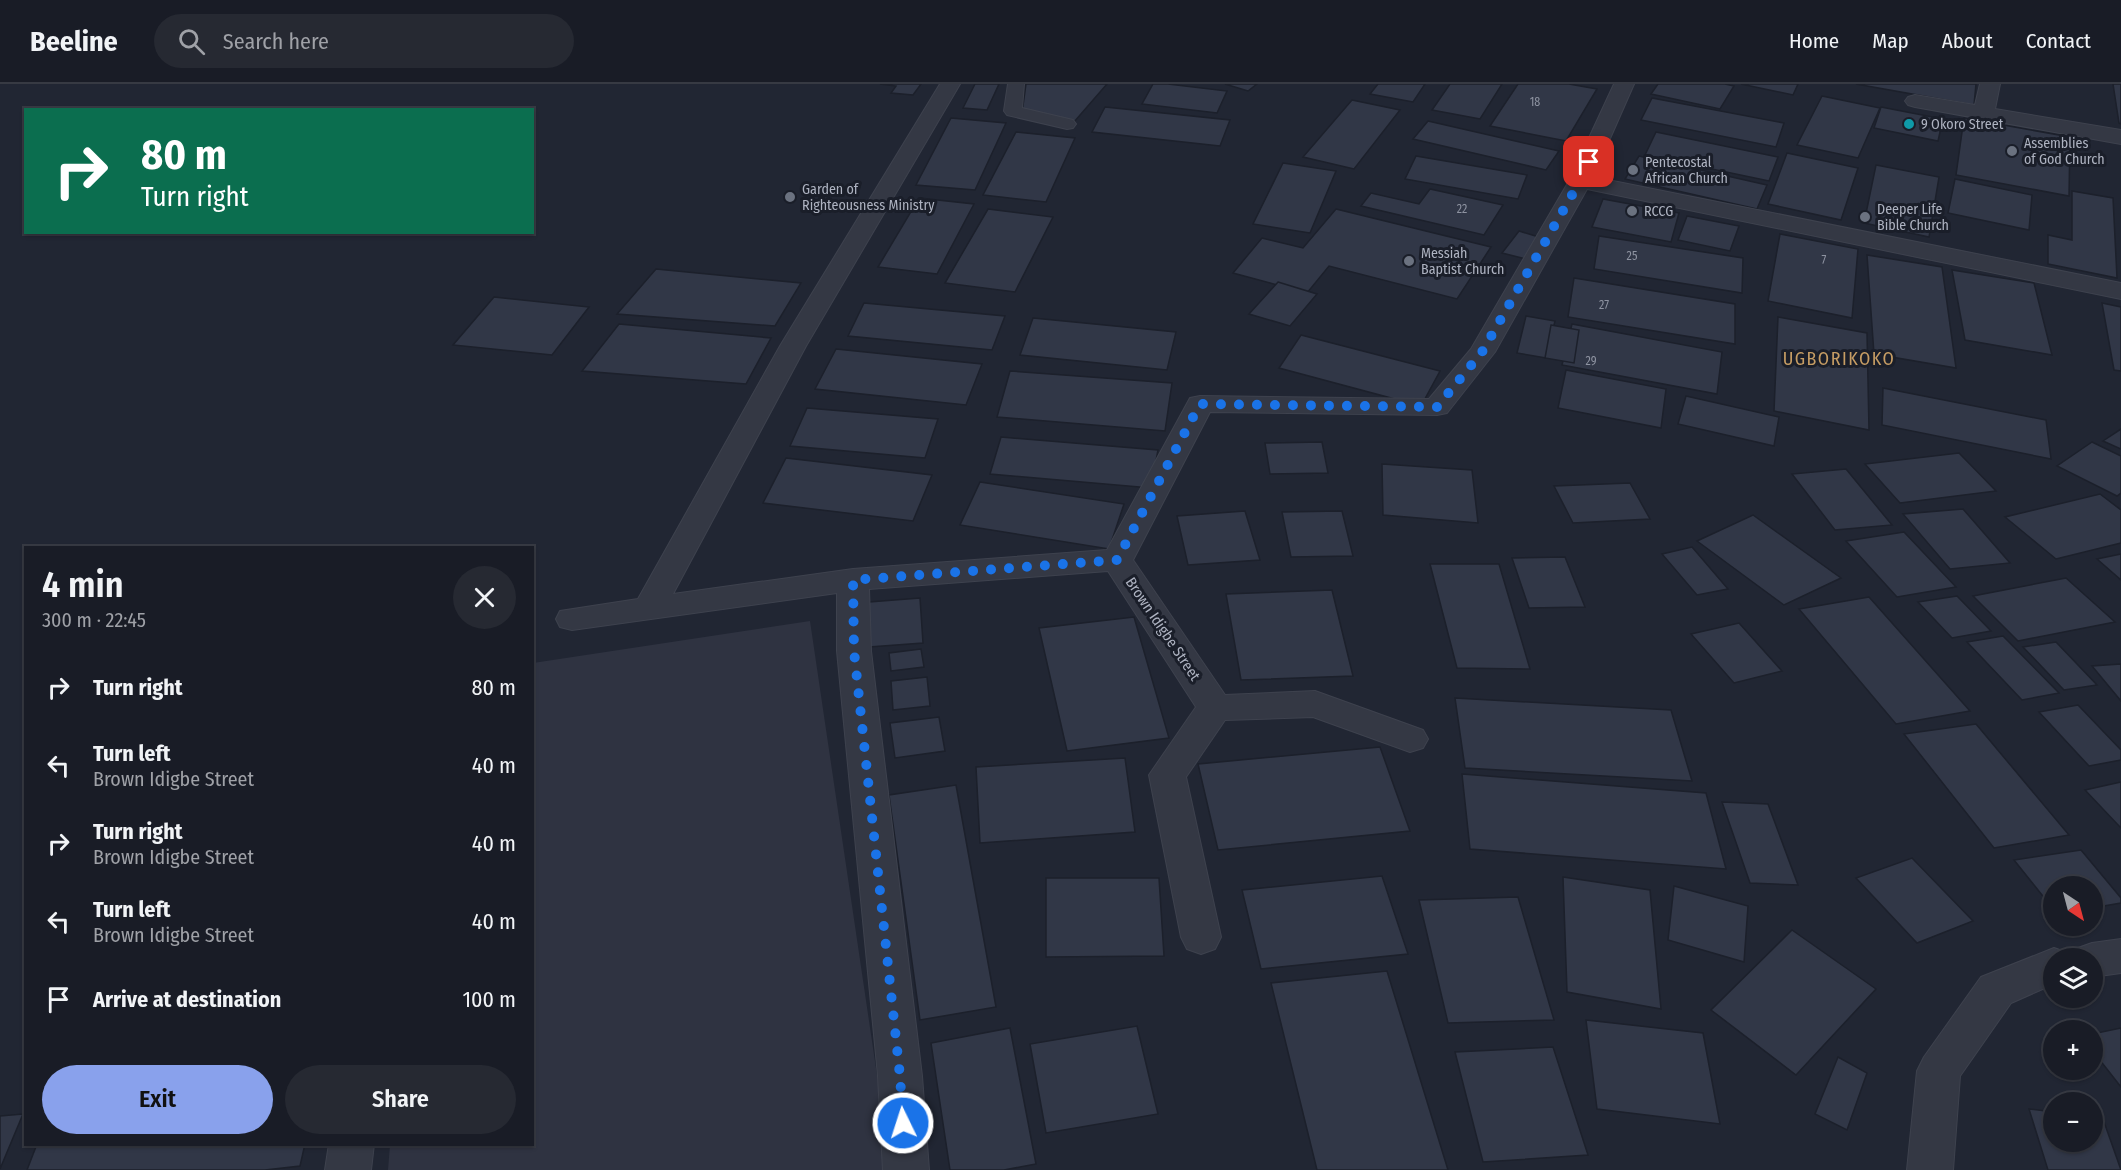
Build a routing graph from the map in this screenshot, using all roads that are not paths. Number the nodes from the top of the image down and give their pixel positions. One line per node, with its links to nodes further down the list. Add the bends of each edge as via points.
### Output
1 (950, 84): 13 (street, via 793,346)
2 (1016, 84): 7 (lane, via 1013,111)
3 (1624, 84): 9 (street, Brown Idigbe Street)
4 (1990, 84): 6 (street)
5 (1915, 102): 6 (street)
6 (1984, 113): 8 (street)
7 (1067, 124)
8 (2121, 137)
9 (1580, 181): 10 (street); 11 (street, Brown Idigbe Street, via 1482,352 1437,407 1200,404)
10 (2121, 291)
11 (1117, 560): 12 (street); 15 (street, Brown Idigbe Street)
12 (853, 580): 13 (street); 23 (street, via 854,651 900,1076)
13 (650, 607): 14 (street)
14 (572, 619)
15 (1215, 708): 16 (street, via 1315,704); 17 (street, via 1167,775)
16 (1410, 739)
17 (1201, 938)
18 (2121, 956): 19 (street)
19 (2103, 958)
20 (2043, 970): 24 (street, via 1996,990 1939,1071)
21 (352, 1146): 22 (street)
22 (348, 1170)
23 (906, 1170)
24 (1930, 1170)

